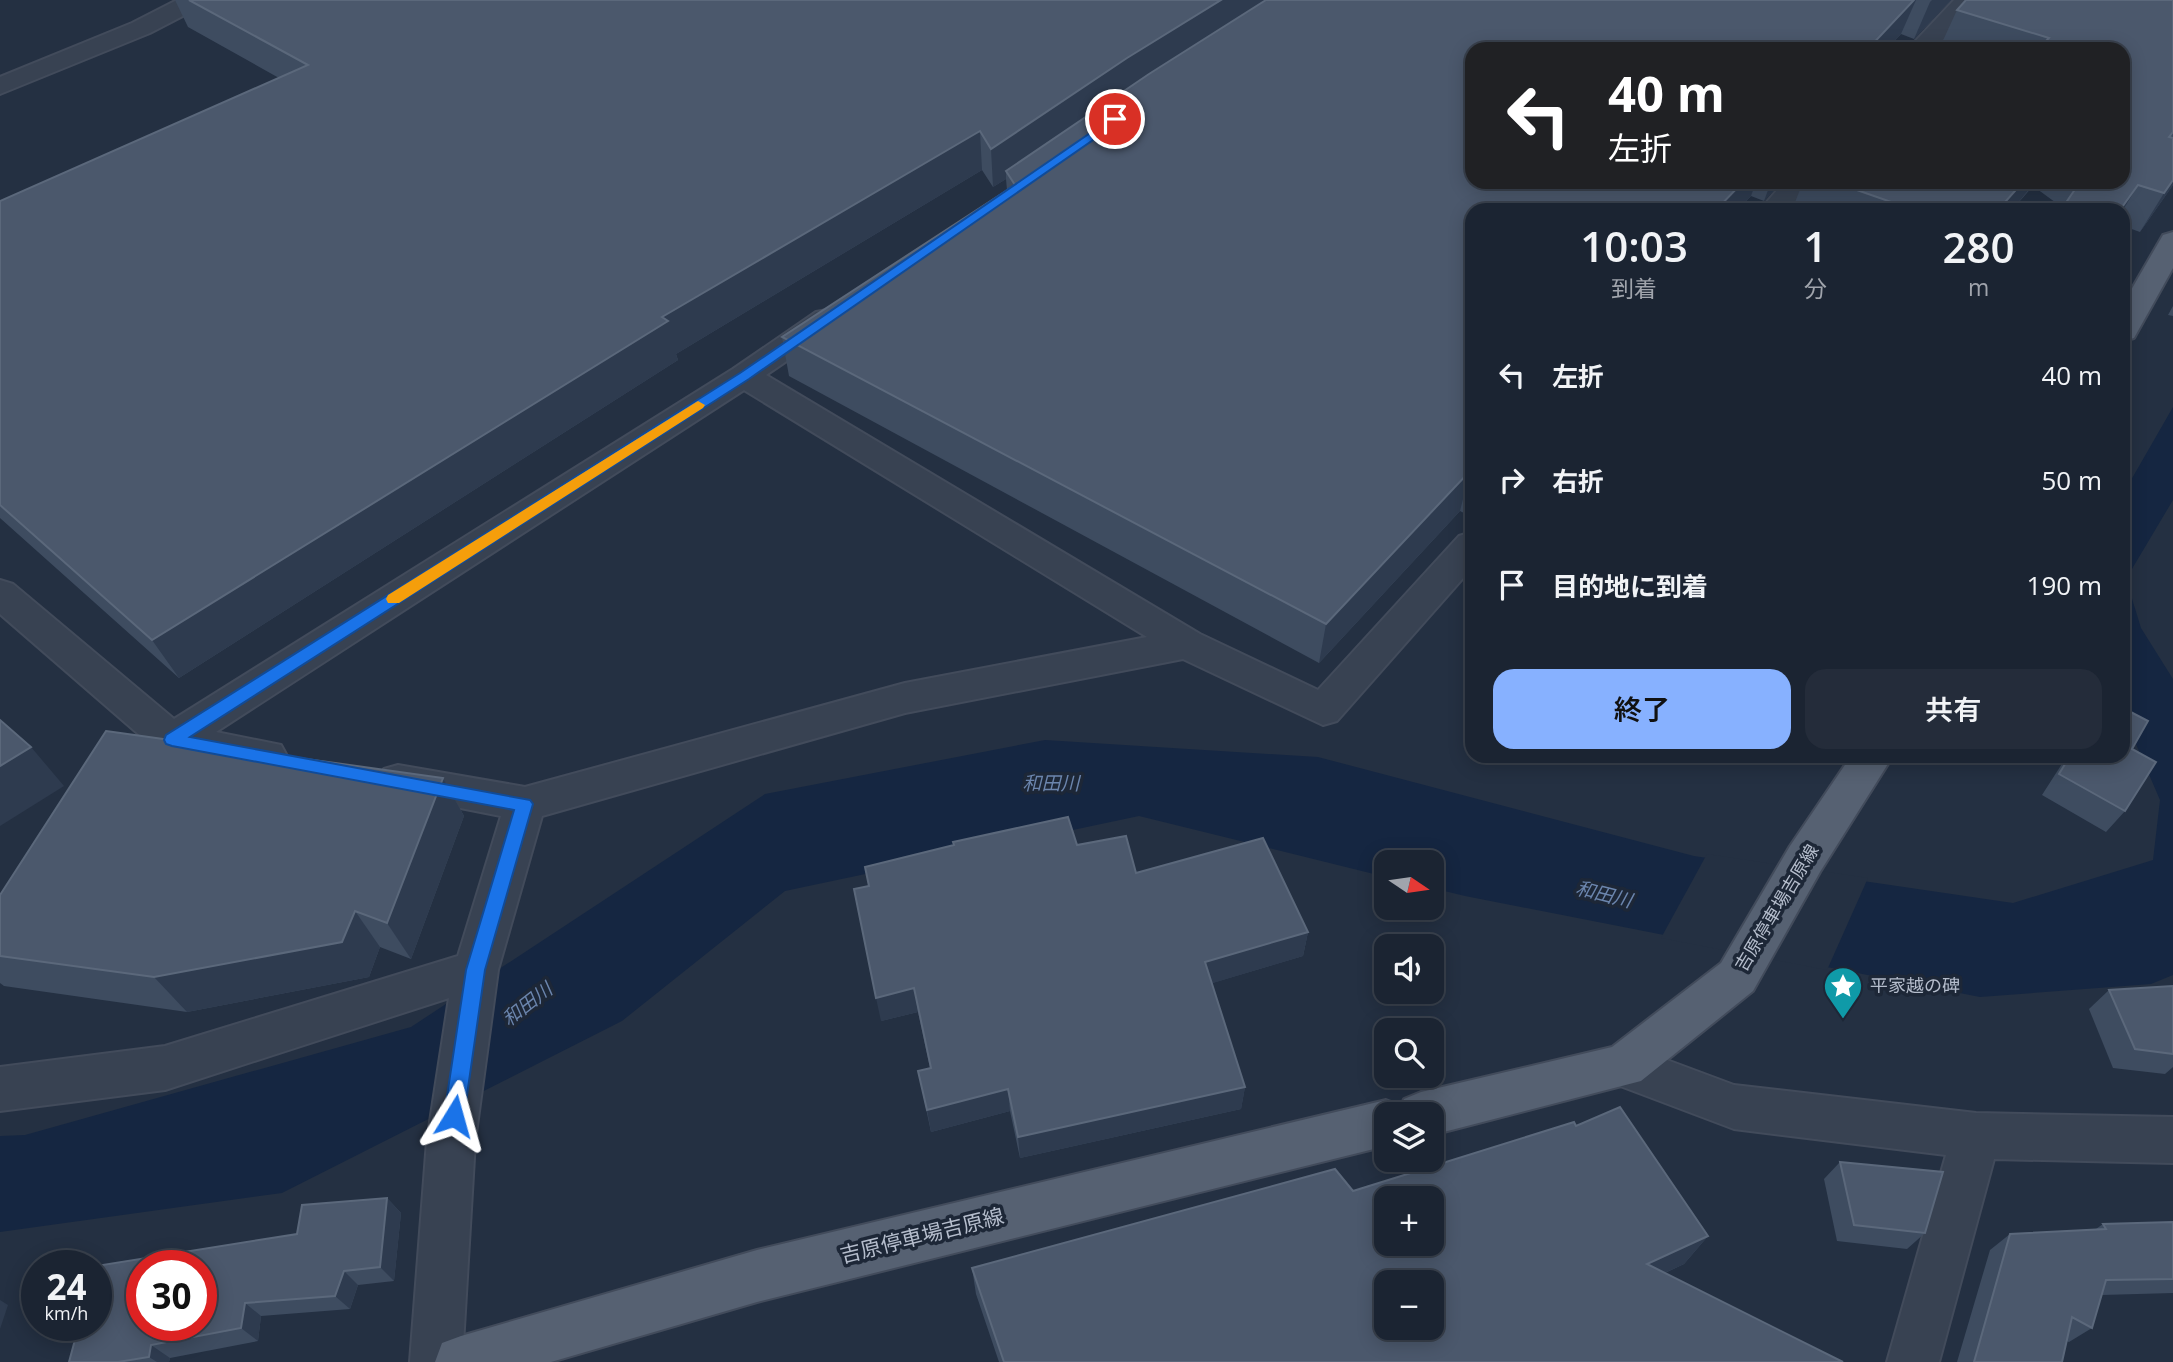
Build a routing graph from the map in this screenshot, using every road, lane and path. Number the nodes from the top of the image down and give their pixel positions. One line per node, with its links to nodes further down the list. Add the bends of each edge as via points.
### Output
1 (195, 0): 4 (street, via 141,28)
2 (1966, 0): 3 (street)
3 (1928, 42)
4 (0, 86)
5 (1793, 189): 6 (street)
6 (1780, 203)
7 (2173, 241): 9 (main road)
8 (857, 298): 10 (street)
9 (2130, 318)
10 (744, 376): 13 (street); 14 (street)
11 (1465, 553): 13 (street, via 1323,710)
12 (0, 593): 14 (street)
13 (1187, 644): 18 (street, via 905,698)
14 (172, 740): 15 (street)
15 (293, 761)
16 (1868, 763): 20 (main road, 吉原停車場吉原線, via 1805,859 1737,977)
17 (361, 774): 18 (street)
18 (524, 804): 19 (street)
19 (475, 970): 21 (street, via 165,1068); 26 (street, via 451,1141)
20 (1624, 1066): 22 (main road, 吉原停車場吉原線); 24 (street, via 1734,1107)
21 (0, 1089)
22 (1444, 1109)
23 (1374, 1126): 27 (main road, 吉原停車場吉原線, via 757,1276)
24 (1976, 1136): 25 (street); 28 (street)
25 (2173, 1140)
26 (436, 1362)
27 (461, 1362)
28 (1913, 1362)

